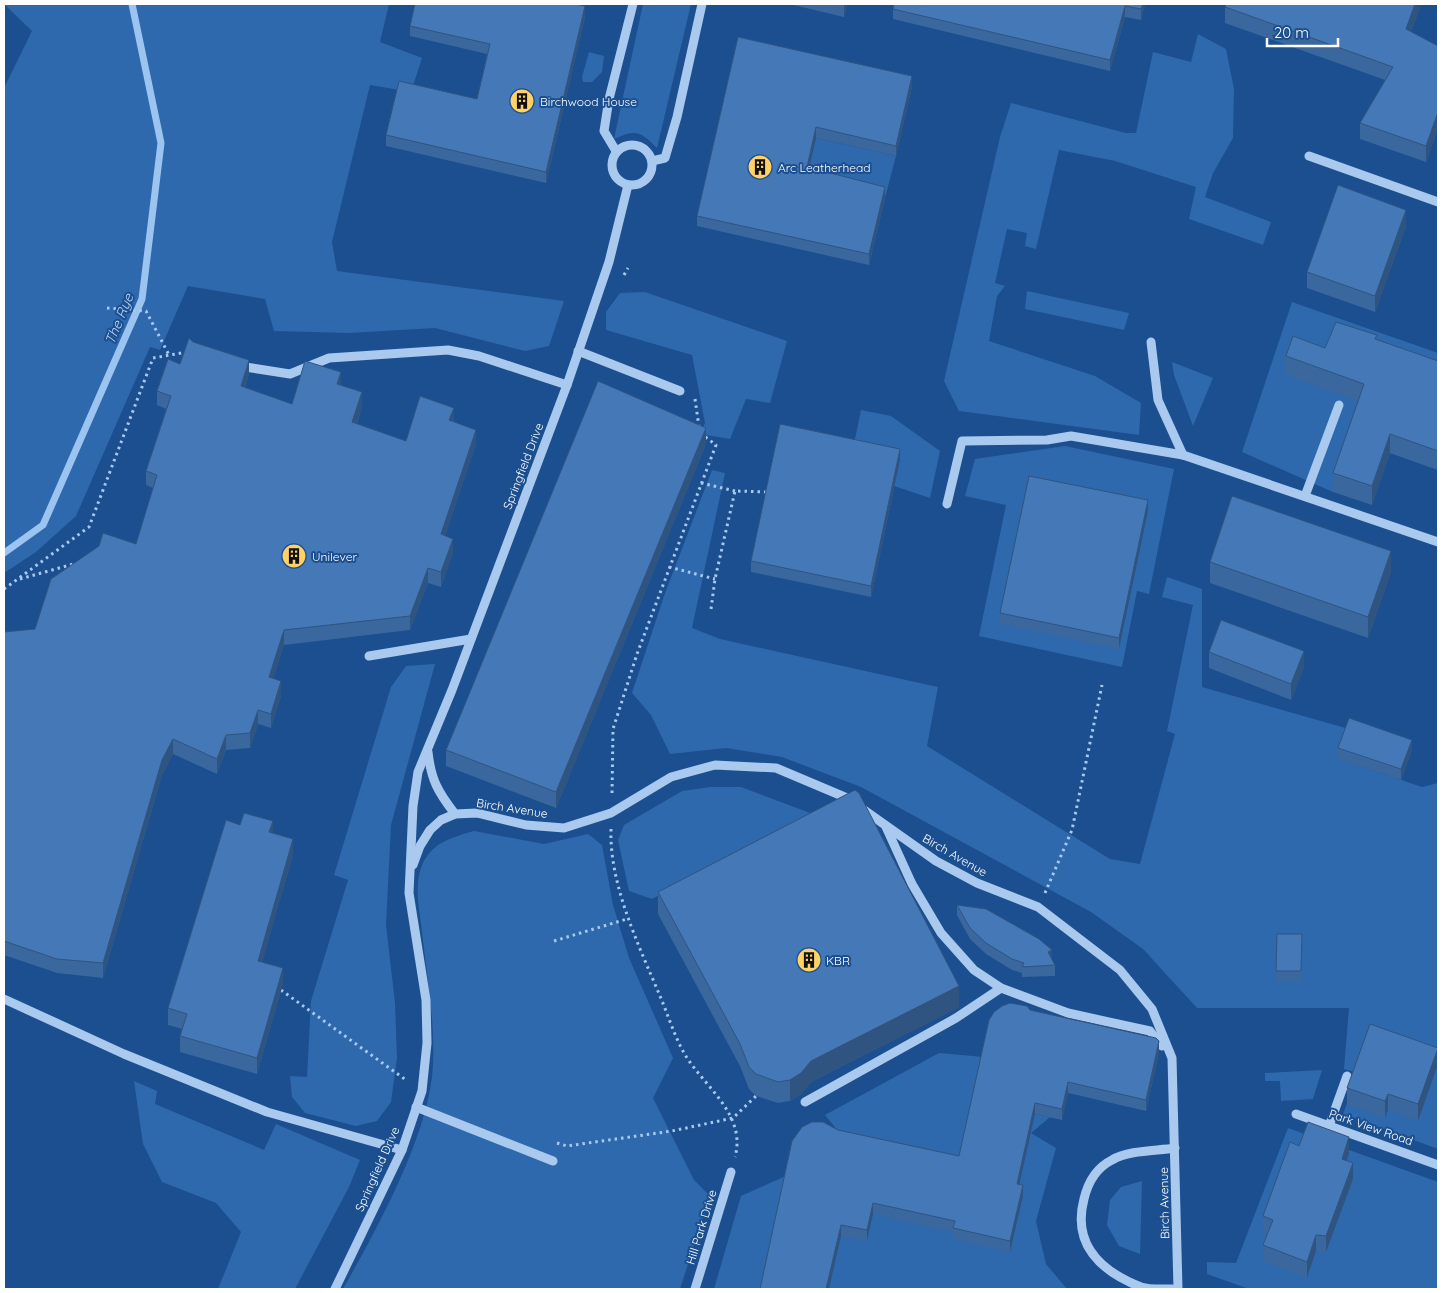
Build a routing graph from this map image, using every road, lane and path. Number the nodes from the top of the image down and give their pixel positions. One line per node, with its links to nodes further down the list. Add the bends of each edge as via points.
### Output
1 (633, 4): 3 (street, via 604,131)
2 (702, 4): 5 (street, via 678,117 665,158)
3 (616, 151): 5 (street, via 629,144 636,145 648,152); 6 (street, via 611,161 612,170 615,177)
4 (1309, 156): 7 (street)
5 (652, 161): 6 (street, via 644,181)
6 (628, 184): 11 (street, Springfield Drive, via 609,262)
7 (1438, 202)
8 (107, 308): 12 (path, via 146,311)
9 (1151, 342): 18 (street, via 1158,400)
10 (195, 351): 12 (path)
11 (578, 352): 14 (street, Springfield Drive); 15 (street)
12 (169, 355): 28 (path, via 153,358 89,527)
13 (233, 364): 14 (street, via 290,374 329,358 448,350 480,356)
14 (567, 385): 31 (street, Springfield Drive)
15 (680, 391)
16 (1339, 405): 22 (street)
17 (700, 434): 19 (path, via 716,445)
18 (1183, 455): 22 (street); 23 (street, via 1071,436 1047,440 962,441)
19 (701, 484): 20 (path); 26 (path)
20 (735, 491): 21 (path); 27 (path)
21 (768, 492)
22 (1305, 496): 24 (street)
23 (947, 504)
24 (1438, 542)
25 (83, 561): 28 (path)
26 (669, 567): 27 (path); 35 (path, via 613,729)
27 (715, 578): 30 (path)
28 (17, 580): 29 (path)
29 (4, 589)
30 (711, 609)
31 (471, 639): 32 (street); 34 (street, Springfield Drive)
32 (369, 656)
33 (1102, 685): 39 (path, via 1072,830)
34 (428, 752): 36 (street, Springfield Drive, via 430,773); 38 (street, Springfield Drive, via 418,772)
35 (611, 813): 36 (street, Birch Avenue, via 564,828 526,825 477,813); 37 (street, Birch Avenue, via 671,777 715,765 776,768 847,798); 40 (path, via 610,845)
36 (454, 814): 38 (street, Springfield Drive, via 430,830)
37 (885, 826): 39 (street, Birch Avenue, via 936,861 977,883); 42 (street, via 912,884 940,933 974,970)
38 (410, 874): 48 (street, Springfield Drive, via 409,893 426,1000 427,1043 422,1092)
39 (1038, 907): 44 (street, Birch Avenue, via 1120,970 1152,1009)
40 (628, 920): 41 (path); 50 (path, via 684,1053)
41 (554, 941)
42 (1001, 988): 44 (street, via 1068,1013 1150,1031); 47 (street, via 956,1018)
43 (4, 999): 54 (street, via 124,1054 267,1112)
44 (1172, 1058): 53 (street, Birch Avenue)
45 (1347, 1076): 51 (street)
46 (756, 1096): 50 (path)
47 (805, 1102)
48 (416, 1107): 54 (street, Springfield Drive); 55 (street)
49 (1296, 1114): 51 (street, Park View Road)
50 (733, 1118): 52 (path, via 672,1131); 57 (path, via 739,1144)
51 (1329, 1126): 56 (street, Park View Road)
52 (567, 1146)
53 (1176, 1148): 60 (street, via 1112,1160 1094,1173 1085,1191 1080,1214 1082,1235 1089,1252 1106,1267 1143,1287); 61 (street, Birch Avenue)
54 (402, 1150): 58 (street, Springfield Drive)
55 (553, 1161)
56 (1438, 1164)
57 (731, 1172): 59 (street, Hill Park Drive)
58 (335, 1289)
59 (695, 1289)
60 (1172, 1289)
61 (1178, 1289)

